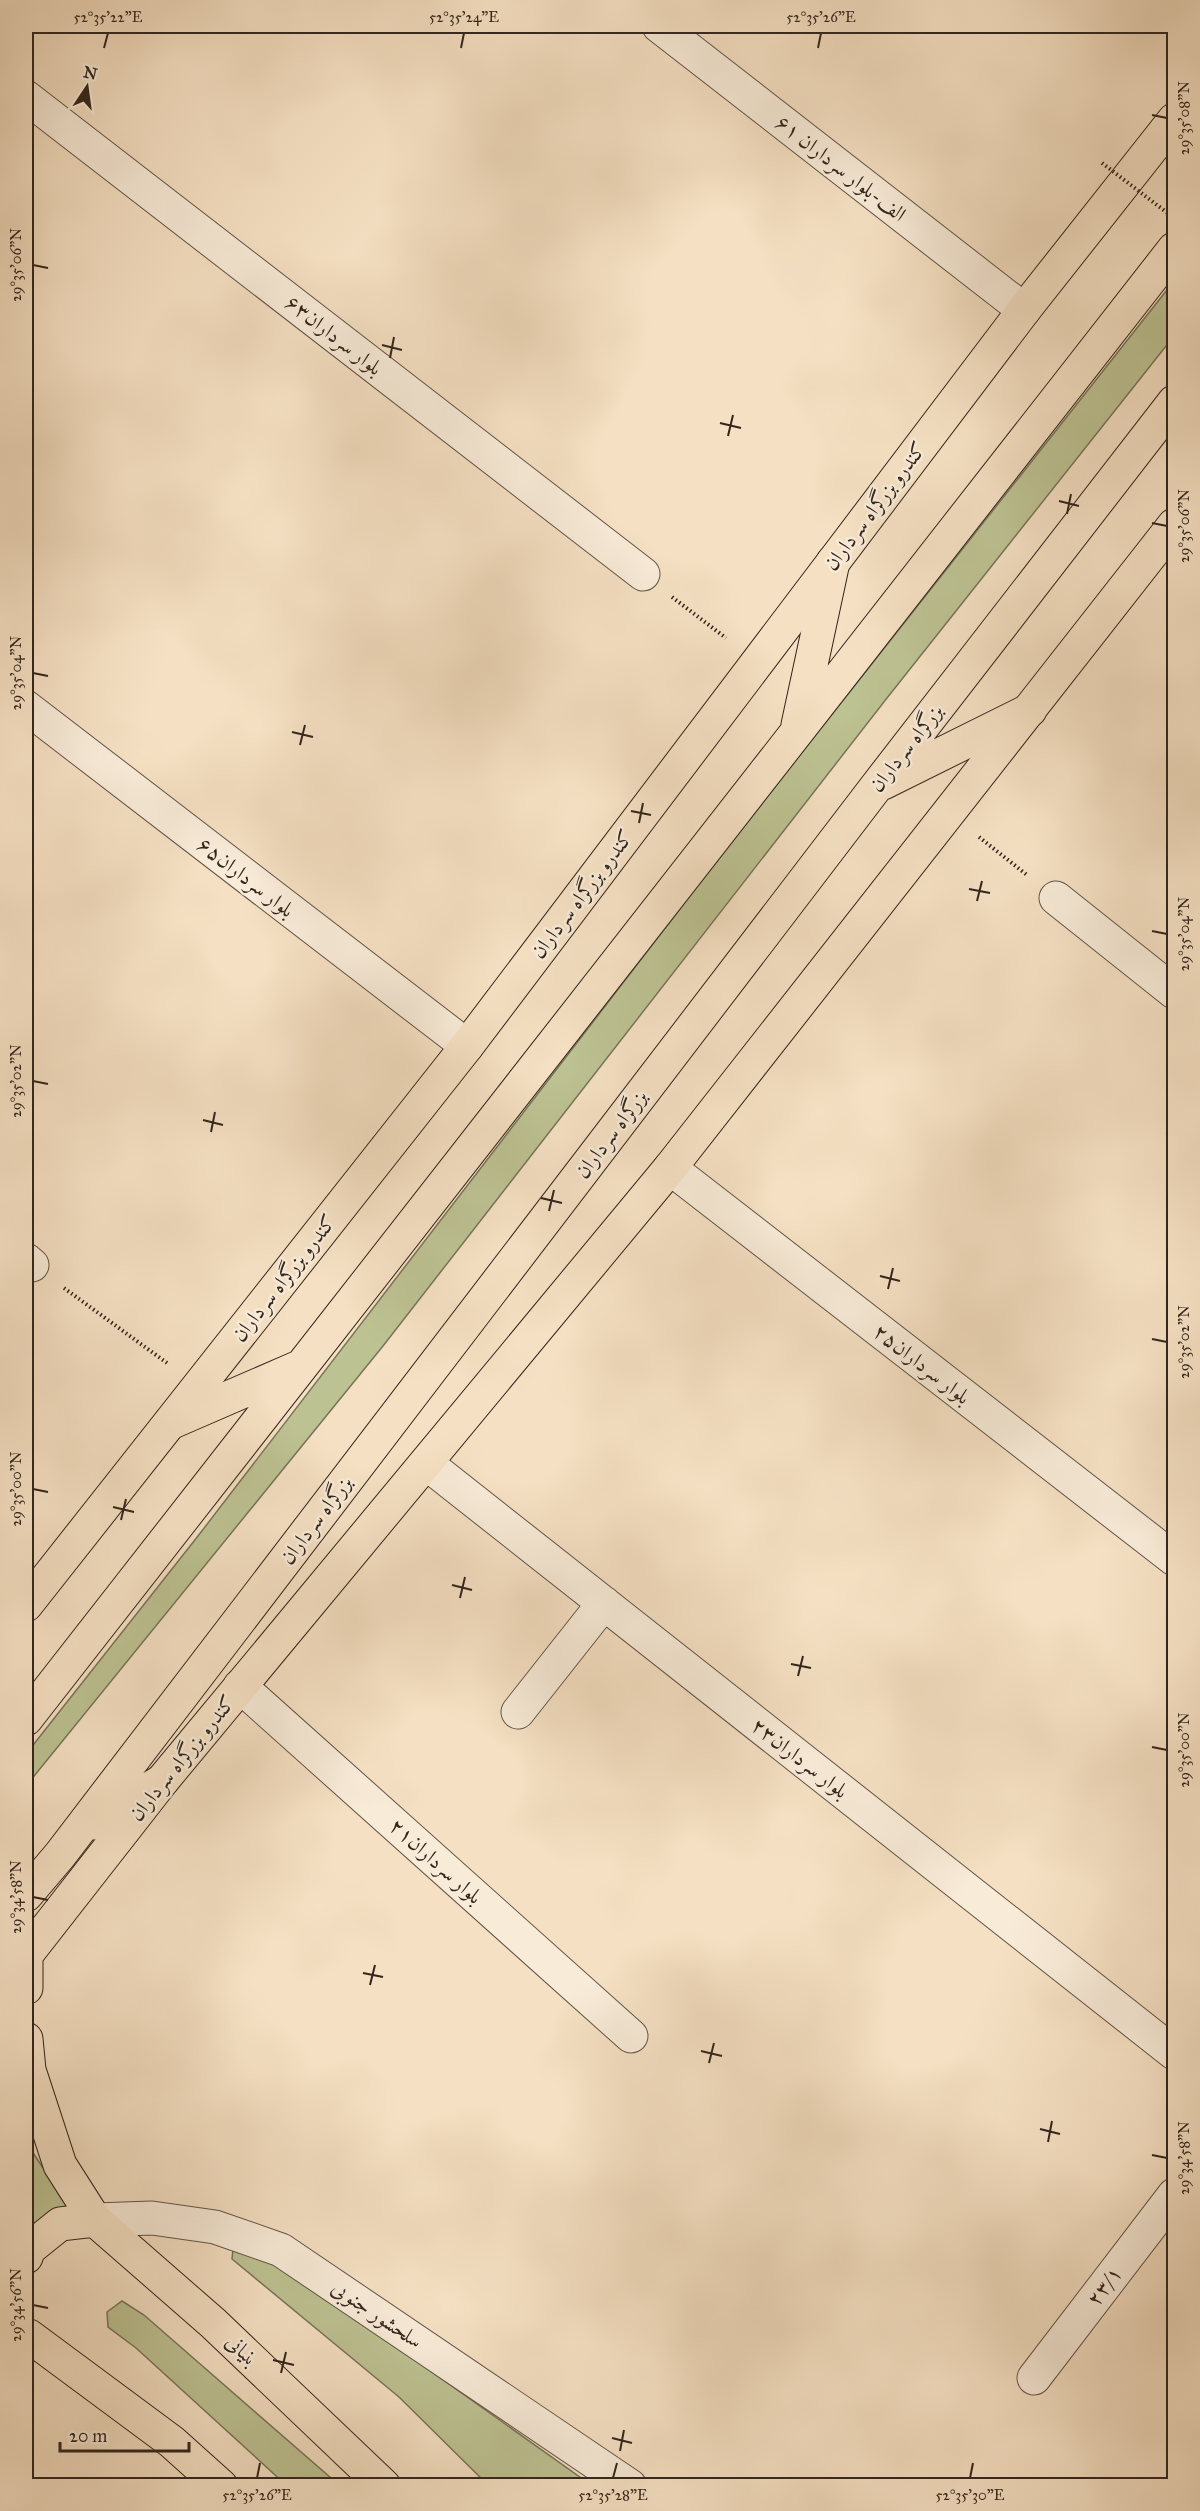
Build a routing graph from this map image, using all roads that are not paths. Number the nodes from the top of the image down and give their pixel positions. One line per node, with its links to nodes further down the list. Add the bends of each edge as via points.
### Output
1 (659, 26): 5 (street, ۶۱ الف-بلوار سرداران)
2 (26, 97): 9 (street, بلوار سرداران۶۳)
3 (1174, 120): 5 (main road, کندرو بزرگراه سرداران)
4 (1174, 249): 12 (main road)
5 (1024, 310): 8 (main road, کندرو بزرگراه سرداران)
6 (1174, 402): 13 (main road, بزرگراه سرداران)
7 (1174, 525): 11 (main road, کندرو بزرگراه سرداران)
8 (833, 562): 12 (main road); 16 (main road, کندرو بزرگراه سرداران)
9 (643, 573)
10 (26, 707): 16 (street, بلوار سرداران۶۵)
11 (1030, 710): 13 (main road); 17 (main road, کندرو بزرگراه سرداران)
12 (797, 732): 18 (main road)
13 (876, 787): 28 (main road, بزرگراه سرداران)
14 (1056, 898): 15 (street)
15 (1174, 992)
16 (467, 1046): 19 (main road, کندرو بزرگراه سرداران)
17 (670, 1168): 20 (main road, کندرو بزرگراه سرداران); 21 (street, بلوار سرداران۲۵)
18 (301, 1366): 19 (main road); 26 (main road)
19 (170, 1423): 23 (main road, کندرو بزرگراه سرداران)
20 (426, 1463): 22 (street, بلوار سرداران۲۳); 24 (main road, کندرو بزرگراه سرداران)
21 (1174, 1559)
22 (604, 1603): 25 (street); 34 (street, بلوار سرداران۲۳)
23 (26, 1605)
24 (240, 1686): 27 (main road, کندرو بزرگراه سرداران); 32 (street, بلوار سرداران۲۱)
25 (518, 1712)
26 (26, 1719)
27 (162, 1781): 28 (main road); 30 (main road, کندرو بزرگراه سرداران)
28 (68, 1844): 29 (main road, بزرگراه سرداران); 30 (main road)
29 (26, 1895)
30 (26, 1955): 31 (main road)
31 (26, 1988)
32 (631, 2036)
33 (26, 2039): 36 (main road, بنیانی, via 29,2070 60,2165)
34 (1174, 2053)
35 (1174, 2195): 39 (street, ۲۳/۱)
36 (95, 2220): 37 (main road, via 60,2224 28,2249); 41 (main road, بنیانی, via 213,2323); 42 (street, سلحشور جنوبی, via 152,2218 215,2227 281,2250)
37 (26, 2257)
38 (27, 2331): 40 (main road, via 172,2442)
39 (1034, 2378)
40 (221, 2486)
41 (384, 2486)
42 (630, 2486)

